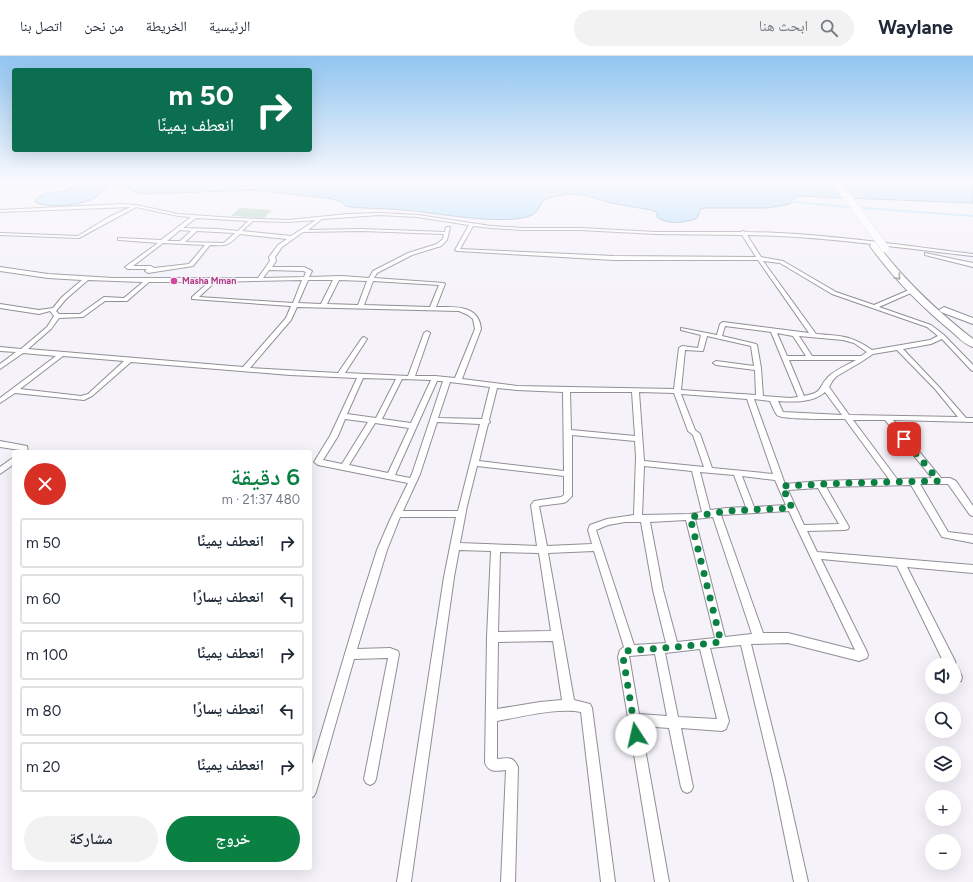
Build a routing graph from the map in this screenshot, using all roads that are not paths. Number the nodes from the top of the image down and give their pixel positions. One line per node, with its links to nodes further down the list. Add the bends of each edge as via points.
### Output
1 (252, 220): 16 (street)
2 (107, 221): 19 (street, via 79,238)
3 (189, 221): 11 (street)
4 (317, 221): 14 (street)
5 (443, 221): 8 (street)
6 (856, 221): 41 (main road, one-way to 41, via 890,268)
7 (867, 221): 26 (main road, bridge)
8 (451, 222): 9 (street); 17 (street)
9 (471, 225): 18 (street, via 656,233); 28 (street, via 457,244 457,250 622,258)
10 (411, 226): 15 (street)
11 (178, 229): 12 (street); 23 (street)
12 (196, 230): 13 (street); 24 (street)
13 (218, 230): 16 (street); 20 (street)
14 (301, 231): 15 (street); 21 (street)
15 (408, 231): 17 (street)
16 (237, 232): 21 (street); 25 (street, via 226,244)
17 (447, 232): 40 (street, via 445,243 410,254 382,267 374,272)
18 (743, 232): 26 (street, via 807,236); 28 (street)
19 (0, 234)
20 (213, 235)
21 (292, 238): 30 (street, via 279,247 272,257 273,261)
22 (120, 239): 23 (street)
23 (160, 242): 24 (street); 32 (street, via 128,266 151,268)
24 (181, 243): 25 (street)
25 (207, 243): 32 (street, via 191,266)
26 (888, 246): 27 (street); 29 (street); 49 (main road, via 910,278)
27 (973, 255)
28 (759, 259): 45 (street, via 781,262 834,292); 58 (street)
29 (973, 265)
30 (269, 268): 35 (street, via 307,270 309,271); 39 (street)
31 (0, 269): 34 (street)
32 (149, 270): 36 (street)
33 (337, 278): 35 (street); 40 (street); 44 (street)
34 (86, 279): 36 (street); 47 (street, via 66,295)
35 (305, 279): 39 (street); 42 (street)
36 (141, 280): 37 (street)
37 (149, 280): 38 (street); 50 (street, via 125,300 102,300 81,316)
38 (214, 280): 39 (street); 42 (street, via 194,298)
39 (259, 280)
40 (370, 280): 46 (street); 48 (street, via 442,284)
41 (911, 291): 45 (street); 62 (main road)
42 (295, 305): 44 (street); 75 (street, via 287,322)
43 (0, 306): 47 (street, via 38,312)
44 (323, 306): 46 (street)
45 (874, 307): 59 (street, via 928,326)
46 (360, 308): 48 (street)
47 (54, 309): 50 (street, via 52,311)
48 (432, 309): 83 (street, via 460,309 470,312 478,322 478,329)
49 (944, 310): 51 (main road); 57 (main road)
50 (57, 316): 65 (street, via 54,323)
51 (973, 322)
52 (683, 329): 55 (street)
53 (773, 331): 56 (street); 60 (street, via 722,324); 68 (street)
54 (427, 333): 80 (street)
55 (704, 334): 60 (street); 89 (street, via 701,350 682,348)
56 (795, 334): 58 (street); 69 (street)
57 (973, 334)
58 (814, 336): 66 (street, via 844,338)
59 (942, 336): 63 (street, via 931,342); 76 (street)
60 (719, 337): 74 (street, via 754,345)
61 (364, 339): 77 (street)
62 (973, 344)
63 (898, 347): 66 (street); 99 (street)
64 (0, 349): 65 (street)
65 (22, 351): 67 (street); 73 (street)
66 (871, 352): 70 (street)
67 (62, 354): 71 (street); 88 (street)
68 (784, 358): 69 (street); 92 (street)
69 (810, 358): 70 (street)
70 (862, 358): 85 (street, via 835,375)
71 (129, 360): 75 (street); 88 (street, via 90,395 82,398)
72 (716, 363): 74 (street)
73 (0, 367)
74 (758, 368): 91 (street)
75 (244, 369): 77 (street)
76 (973, 369)
77 (340, 375): 78 (street)
78 (361, 375): 79 (street); 95 (street)
79 (400, 377): 80 (street); 101 (street)
80 (411, 377): 81 (street)
81 (435, 378): 82 (street); 103 (street)
82 (447, 379): 83 (street); 98 (street)
83 (458, 380): 84 (street)
84 (494, 385): 86 (street); 102 (street)
85 (825, 387): 92 (street, via 818,395); 96 (street)
86 (566, 390): 87 (street); 104 (street)
87 (635, 390): 89 (street); 105 (street)
88 (14, 391): 94 (street)
89 (677, 391): 90 (street); 113 (street)
90 (750, 396): 91 (street); 118 (street)
91 (760, 398): 93 (street)
92 (802, 399): 93 (street)
93 (774, 400): 96 (street, via 779,413 782,414)
94 (0, 401)
95 (343, 416): 101 (street); 111 (street, via 333,440 318,461)
96 (848, 418): 97 (street); 121 (street)
97 (887, 418): 99 (street); 120 (street)
98 (434, 420): 102 (street); 119 (street)
99 (963, 420): 100 (street)
100 (973, 420)
101 (375, 421): 103 (street); 111 (street)
102 (486, 422): 109 (street)
103 (412, 426): 117 (street)
104 (568, 432): 105 (street); 116 (street)
105 (639, 439): 110 (street)
106 (0, 444): 107 (street)
107 (25, 450)
108 (12, 462): 114 (street)
109 (475, 463): 116 (street); 129 (street)
110 (640, 463): 112 (street); 132 (street)
111 (344, 467): 117 (street)
112 (695, 468): 113 (street); 130 (street)
113 (709, 470): 115 (street)
114 (0, 471)
115 (736, 473): 118 (street); 126 (street)
116 (568, 474): 138 (street, via 567,498 535,505)
117 (390, 477): 119 (street)
118 (778, 477): 124 (street)
119 (412, 481): 128 (street)
120 (939, 481): 122 (street); 127 (street, via 953,483)
121 (895, 482): 122 (street); 123 (street)
122 (914, 482): 134 (street, via 945,535)
123 (820, 484): 124 (street); 133 (street, via 845,527)
124 (782, 486): 125 (street)
125 (792, 508): 126 (street); 133 (street)
126 (751, 510): 130 (street)
127 (973, 513)
128 (397, 514): 129 (street); 151 (street, via 382,550)
129 (462, 514): 135 (street)
130 (711, 514): 131 (street); 144 (street)
131 (690, 517): 132 (street); 146 (street)
132 (641, 519): 136 (street, via 607,522 593,527); 148 (street)
133 (801, 528): 139 (street)
134 (973, 539)
135 (455, 546): 137 (street); 160 (street)
136 (597, 547): 138 (street); 150 (street)
137 (496, 548): 138 (street); 143 (street)
138 (544, 550): 142 (street)
139 (814, 555): 140 (street); 144 (street, via 863,655 788,638)
140 (900, 562): 141 (street); 152 (street)
141 (973, 569)
142 (558, 636): 143 (street); 153 (street)
143 (492, 637): 154 (street)
144 (759, 638): 145 (street)
145 (745, 640): 146 (street); 164 (street)
146 (721, 642): 147 (street)
147 (704, 644): 148 (street); 156 (street, via 723,724)
148 (673, 648): 149 (street)
149 (659, 649): 150 (street); 156 (street)
150 (631, 651): 155 (street, via 624,653 623,657)
151 (351, 654): 157 (street, via 394,654); 158 (street)
152 (948, 658)
153 (569, 706): 154 (street); 162 (street, via 583,707 587,710)
154 (490, 716): 161 (street, via 491,763 510,764 512,767)
155 (634, 720): 156 (street); 163 (street)
156 (674, 722): 159 (street)
157 (370, 779)
158 (312, 785)
159 (688, 786)
160 (404, 882)
161 (508, 882)
162 (608, 882)
163 (662, 882)
164 (801, 882)

